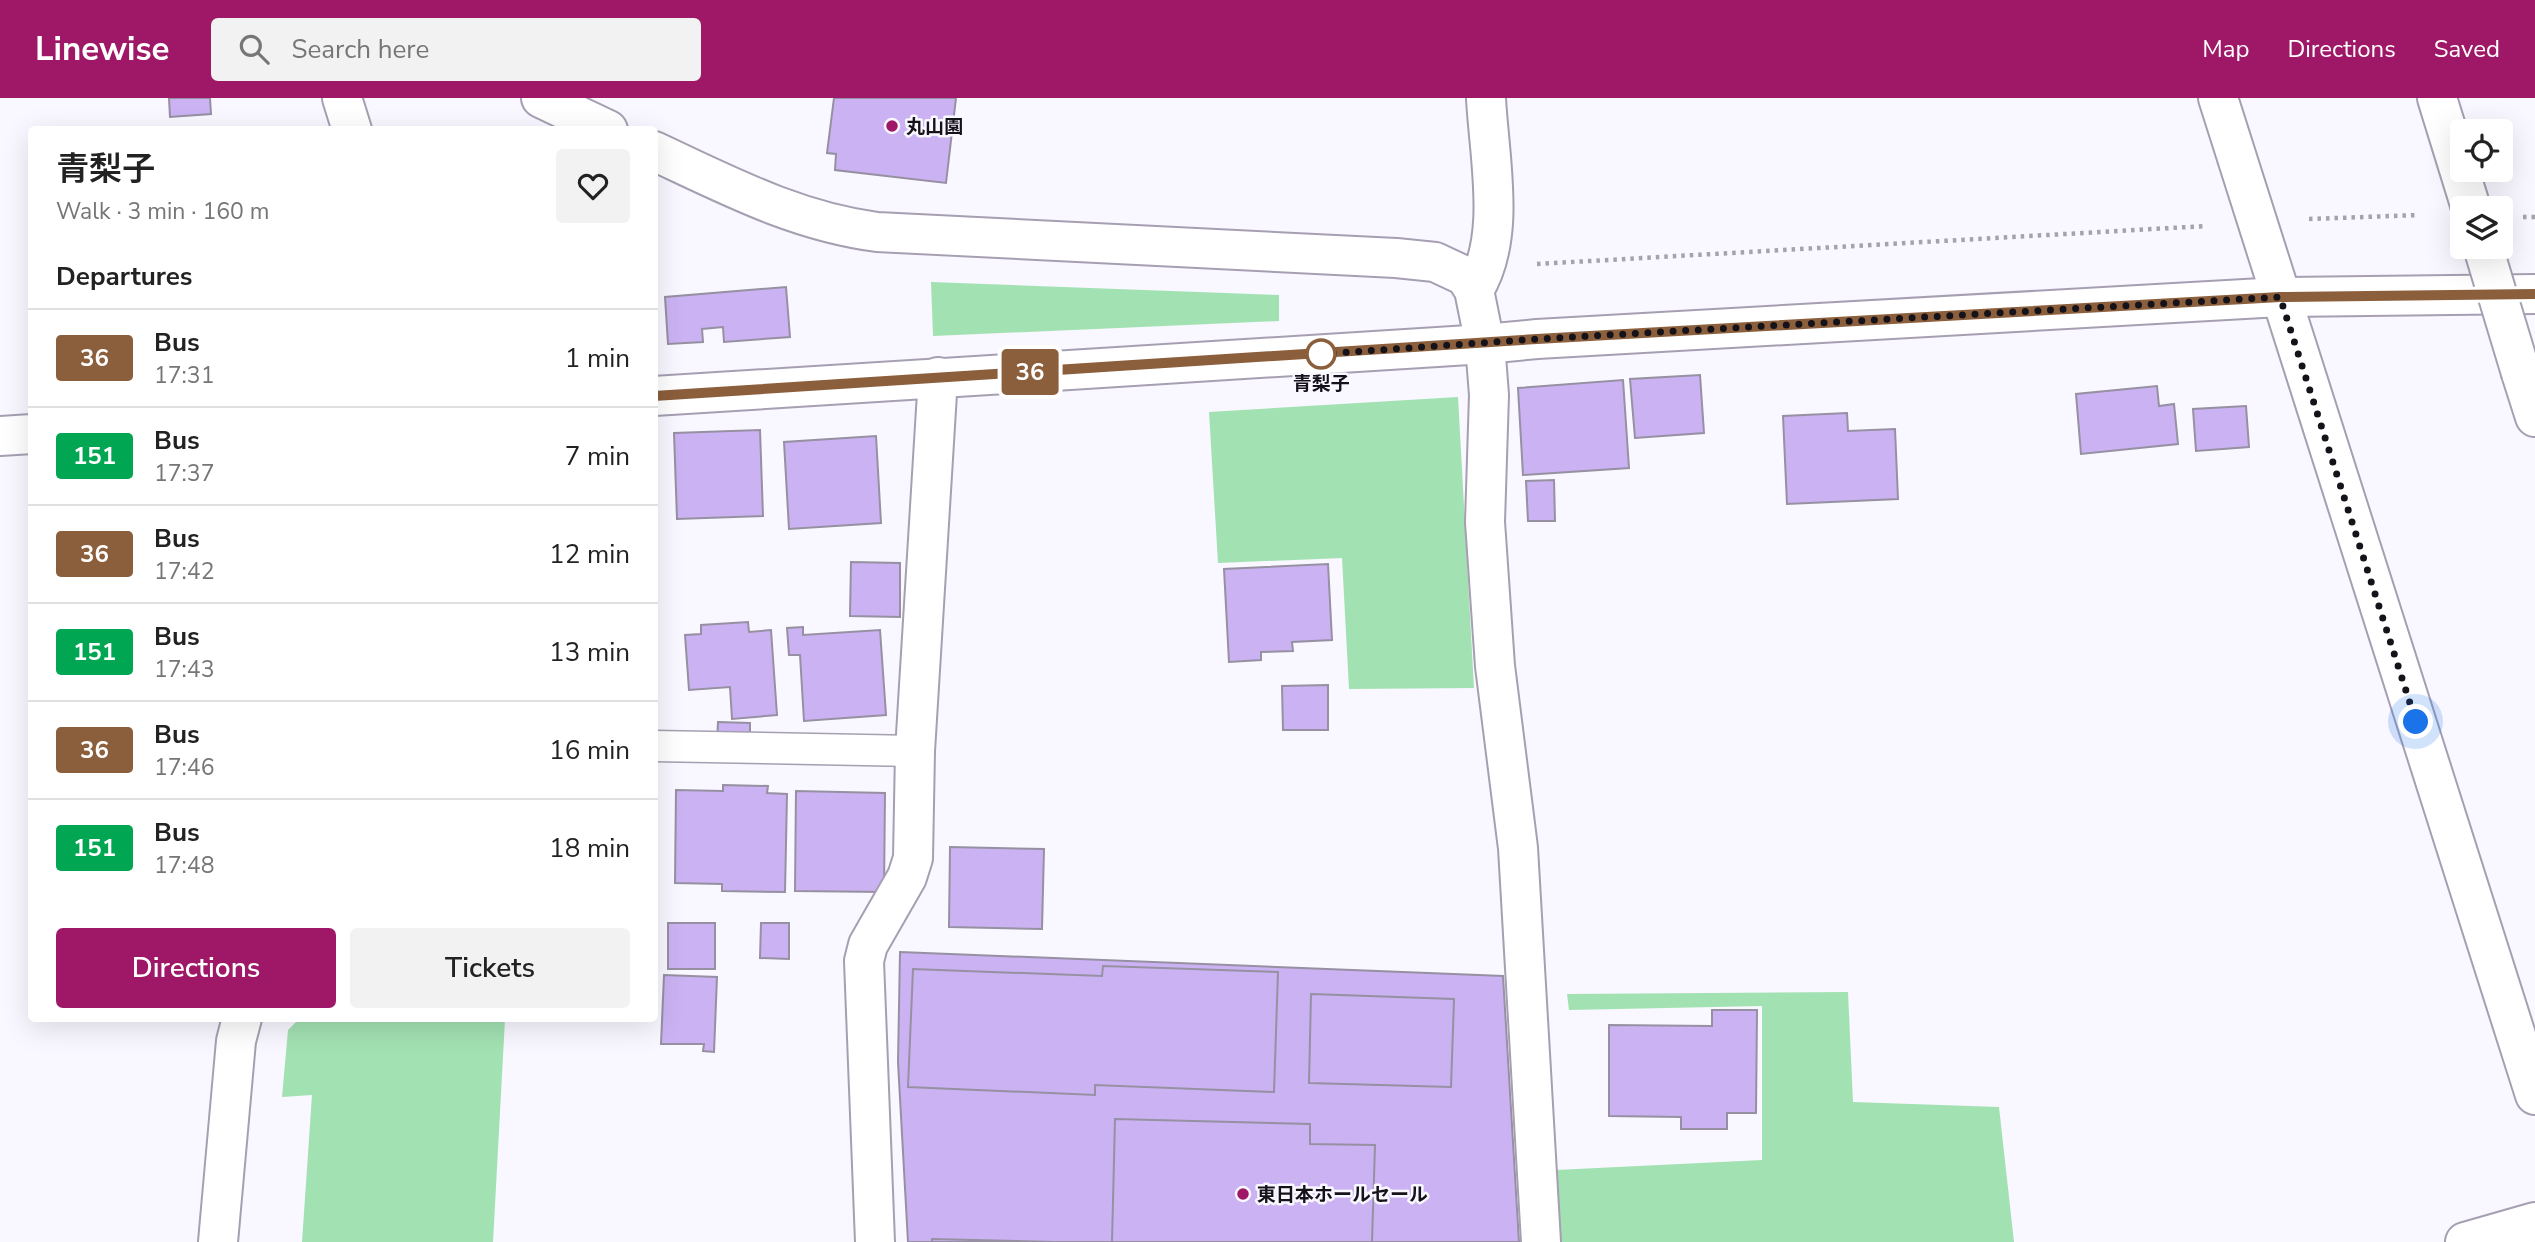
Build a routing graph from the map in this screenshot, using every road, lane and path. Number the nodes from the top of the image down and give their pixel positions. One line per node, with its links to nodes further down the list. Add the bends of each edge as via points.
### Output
1 (342, 98): 6 (main road)
2 (541, 98): 7 (main road)
3 (1486, 98): 15 (main road, via 1493,243 1485,274)
4 (2218, 98): 17 (main road)
5 (2437, 98): 9 (main road)
6 (351, 126)
7 (600, 126)
8 (658, 153): 15 (main road, via 773,205 839,227 1396,258 1453,269 1465,276)
9 (2468, 196)
10 (2421, 215): 11 (path)
11 (2300, 220)
12 (2207, 226): 14 (path, via 1540,263)
13 (2487, 259): 21 (main road, bridge)
14 (1532, 274)
15 (1474, 290): 18 (main road)
16 (2535, 294): 17 (main road)
17 (2280, 297): 18 (main road); 27 (main road)
18 (1485, 344): 19 (main road); 31 (main road, via 1489,395 1485,522 1495,666 1518,848)
19 (938, 377): 20 (main road); 25 (main road)
20 (658, 396)
21 (2535, 417)
22 (28, 434): 23 (main road)
23 (0, 436)
24 (658, 746): 25 (lane)
25 (915, 751): 30 (main road, via 913,858 864,961)
26 (241, 1022): 29 (main road)
27 (2535, 1095)
28 (2535, 1222): 32 (main road)
29 (218, 1242)
30 (875, 1242)
31 (1541, 1242)
32 (2465, 1242)

